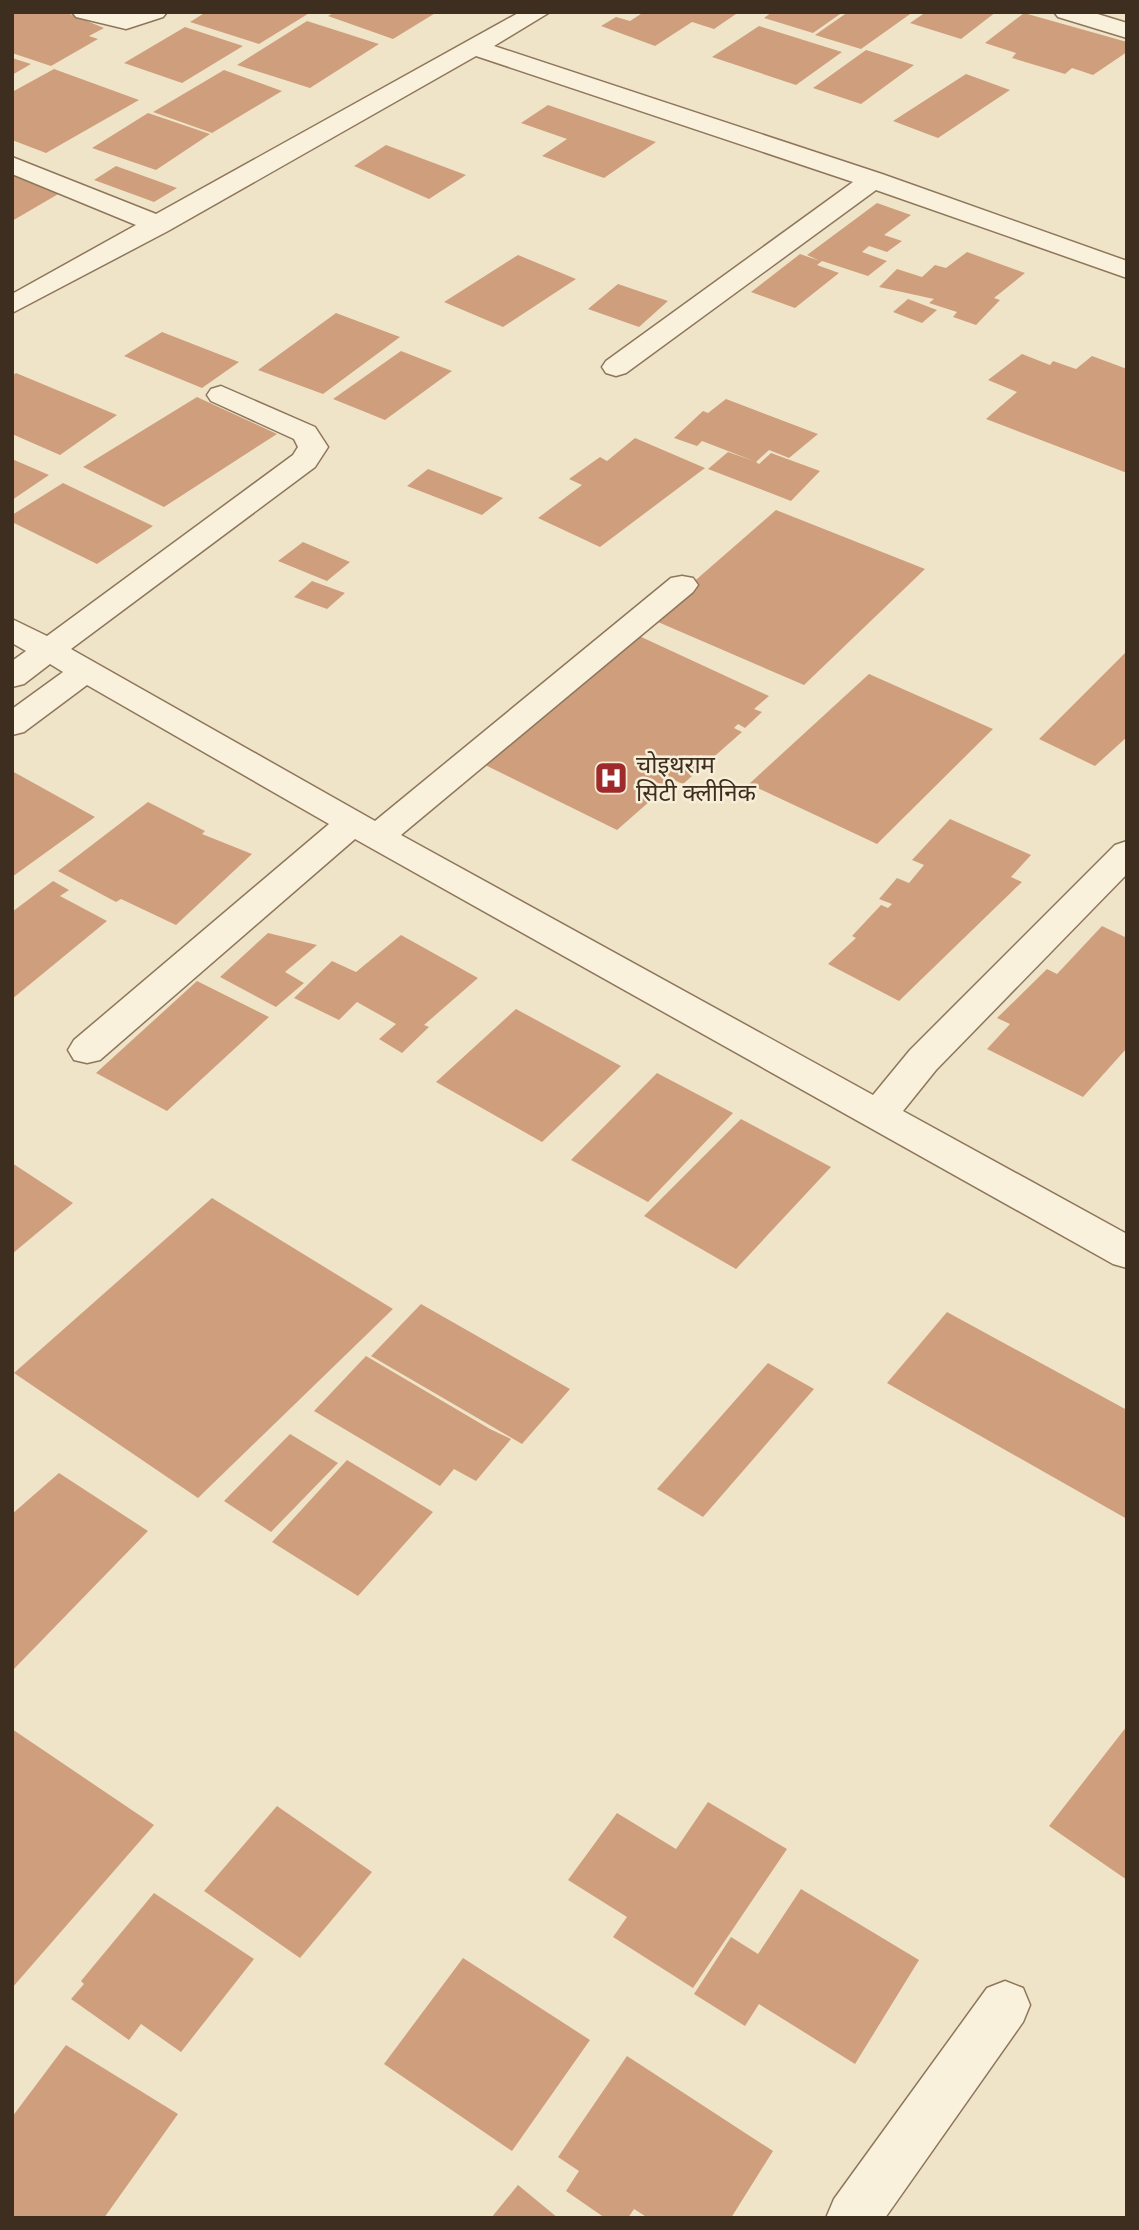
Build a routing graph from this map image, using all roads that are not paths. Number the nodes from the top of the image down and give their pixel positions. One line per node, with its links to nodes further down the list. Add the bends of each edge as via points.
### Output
1 (84, 12): 2 (street, via 126,22)
2 (155, 12)
3 (538, 12): 6 (street)
4 (1066, 12): 5 (street)
5 (1127, 31)
6 (475, 48): 8 (street); 9 (street)
7 (12, 165): 9 (street)
8 (873, 180): 10 (street); 12 (street)
9 (159, 225): 11 (street)
10 (1127, 270)
11 (12, 306)
12 (616, 367)
13 (221, 395): 16 (street, via 305,433 313,447 304,461)
14 (682, 585): 20 (street)
15 (12, 629): 16 (street)
16 (50, 649): 17 (street); 18 (street)
17 (85, 671): 19 (street); 20 (street)
18 (12, 677)
19 (12, 725)
20 (365, 830): 22 (street); 23 (street)
21 (1127, 853): 23 (street, via 923,1060)
22 (87, 1050)
23 (877, 1116): 24 (street)
24 (1127, 1253)
25 (1005, 2005): 26 (street)
26 (853, 2218)

